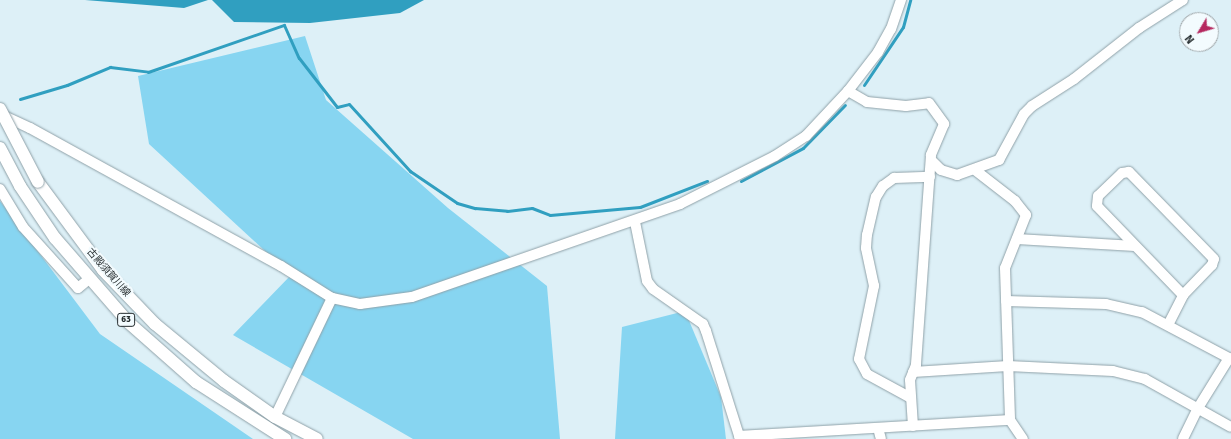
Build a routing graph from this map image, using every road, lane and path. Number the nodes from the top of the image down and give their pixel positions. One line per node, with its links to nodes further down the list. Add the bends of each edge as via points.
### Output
1 (901, 0): 3 (street, via 891,29)
2 (1183, 0): 8 (street, via 1139,28 1074,80 1032,106 1024,114 999,160)
3 (848, 91): 7 (street, via 867,102 906,106 929,103 944,124); 11 (street, via 806,136 775,156 680,204)
4 (0, 109): 23 (main road, 古殿須賀川線 / 63, bridge, via 38,182 103,270 190,356)
5 (0, 115): 16 (street, via 30,128 280,266)
6 (0, 148): 14 (main road, 古殿須賀川線 / 63, via 38,214)
7 (931, 160): 8 (street, via 941,170 950,174); 9 (street)
8 (976, 170): 12 (street, via 1025,212 1026,218)
9 (930, 177): 20 (street, via 916,365); 21 (street, via 894,178 883,186 876,197 867,235 866,248 874,286 858,359 867,374)
10 (0, 189): 14 (street, via 23,227 78,288)
11 (635, 222): 16 (street, via 412,297 360,304); 28 (street, via 647,282 654,290 703,324 706,330)
12 (1017, 239): 13 (street); 17 (street, via 1005,268)
13 (1135, 246): 15 (street); 15 (street, via 1097,206 1098,196 1108,184 1126,172 1214,259 1212,265)
14 (89, 279): 29 (main road, 古殿須賀川線 / 63, via 133,326 174,364 221,399)
15 (1183, 295): 18 (street)
16 (332, 298): 23 (street)
17 (1006, 301): 18 (street, via 1106,304 1142,312); 19 (street)
18 (1168, 325): 22 (street, via 1229,358)
19 (1008, 366): 20 (street); 22 (street, via 1113,371 1145,379); 24 (street)
20 (913, 372): 21 (street, via 910,380)
21 (911, 398): 25 (street)
22 (1198, 408): 26 (street); 33 (street)
23 (275, 417): 30 (main road, 古殿須賀川線 / 63)
24 (1010, 420): 25 (street); 32 (street)
25 (913, 426): 27 (street)
26 (1231, 427)
27 (878, 428): 28 (street); 31 (street)
28 (740, 438)
29 (285, 439)
30 (317, 439)
31 (881, 439)
32 (1023, 439)
33 (1183, 439)

